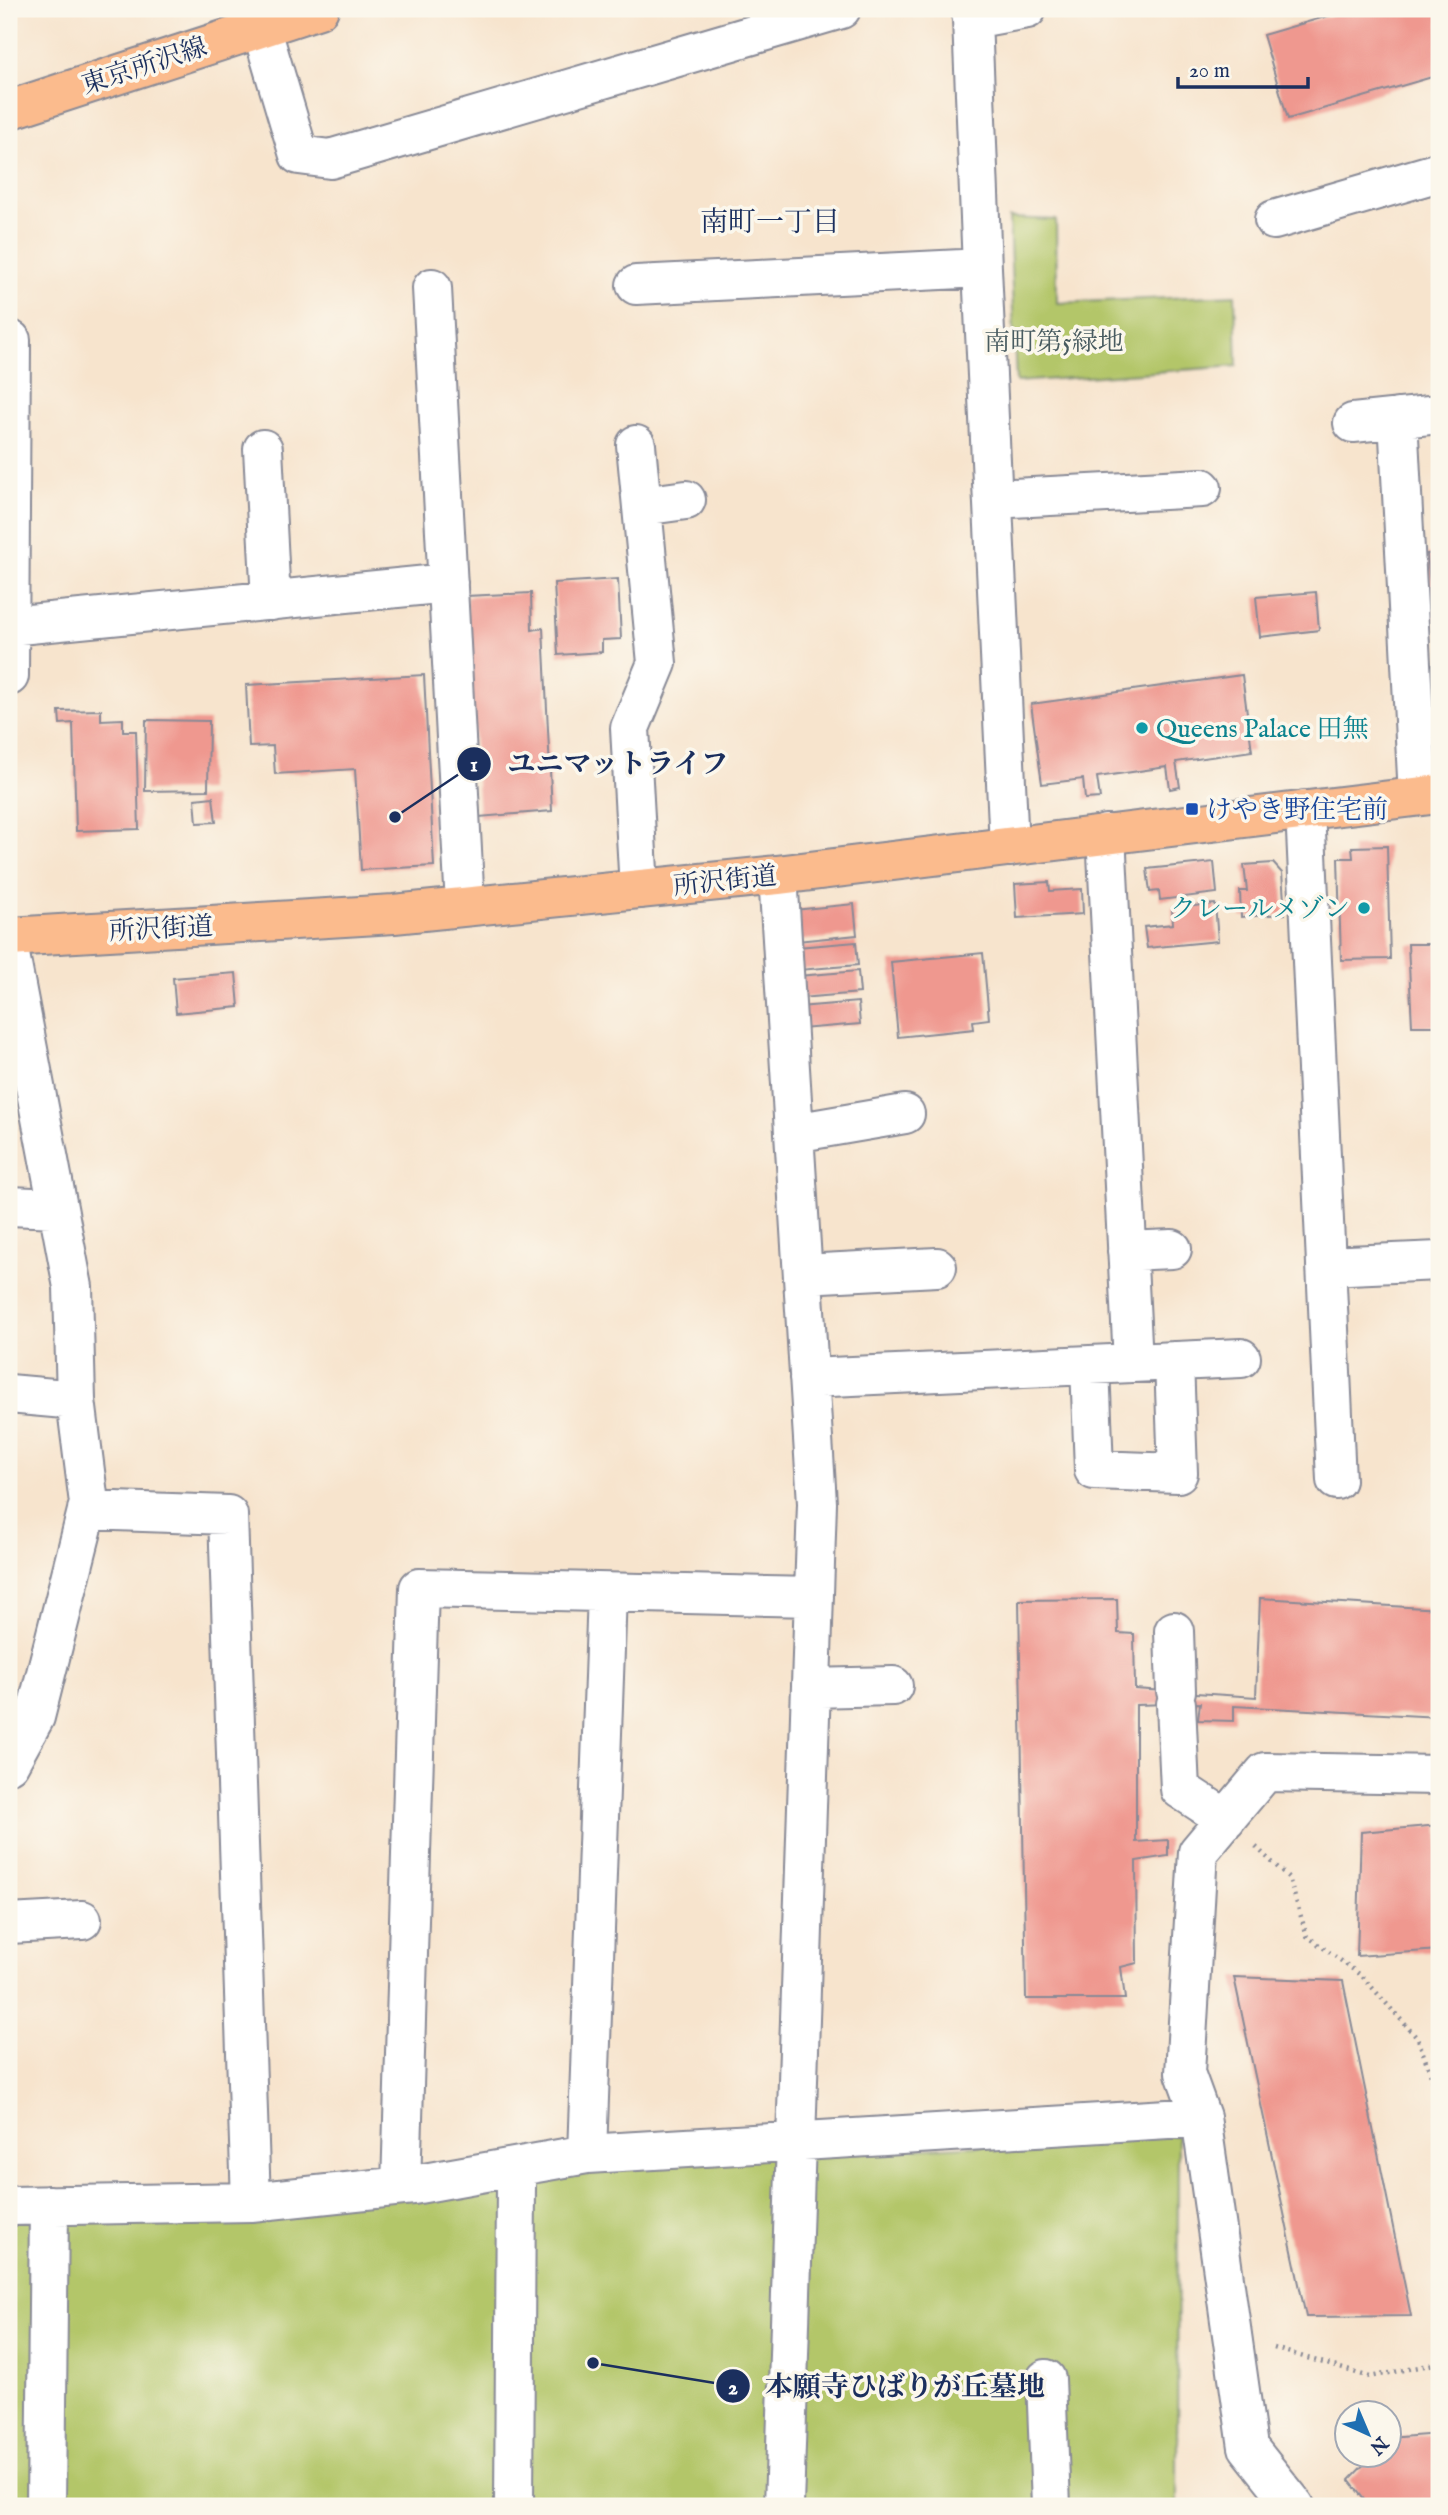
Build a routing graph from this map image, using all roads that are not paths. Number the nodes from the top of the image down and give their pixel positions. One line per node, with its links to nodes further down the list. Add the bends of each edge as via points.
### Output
1 (841, 9): 5 (street, via 330,159 299,155)
2 (1027, 9): 4 (street)
3 (311, 10): 5 (main road, 東京所沢線)
4 (971, 14): 9 (street)
5 (261, 27): 6 (main road, 東京所沢線)
6 (9, 110)
7 (1439, 173): 8 (street)
8 (1274, 220)
9 (982, 268): 10 (street); 19 (street)
10 (636, 285)
11 (432, 288): 22 (street)
12 (9, 339): 24 (street)
13 (1439, 414): 14 (street)
14 (1398, 418): 15 (street); 26 (street)
15 (1353, 423)
16 (636, 445): 21 (street)
17 (263, 449): 23 (street)
18 (1202, 488): 19 (street)
19 (993, 499): 29 (street)
20 (685, 500): 21 (street)
21 (642, 506): 31 (street, via 657,663 630,728)
22 (448, 583): 23 (street); 32 (street)
23 (271, 601): 24 (street)
24 (9, 626): 25 (street)
25 (9, 676)
26 (1429, 795): 27 (main road, 所沢街道)
27 (1305, 810): 28 (main road, 所沢街道); 43 (street)
28 (1106, 834): 29 (main road, 所沢街道); 40 (street)
29 (1009, 847): 30 (main road, 所沢街道)
30 (778, 875): 31 (main road, 所沢街道); 36 (street)
31 (639, 889): 32 (main road, 所沢街道)
32 (466, 906): 33 (main road, 所沢街道)
33 (9, 937)
34 (9, 950): 38 (street)
35 (905, 1114): 36 (street)
36 (794, 1133): 44 (street)
37 (9, 1206): 38 (street)
38 (58, 1208): 51 (street, via 73,1287)
39 (1172, 1249): 40 (street)
40 (1128, 1251): 47 (street)
41 (1439, 1261): 43 (street)
42 (937, 1266): 44 (street)
43 (1326, 1266): 52 (street)
44 (803, 1274): 49 (street)
45 (1241, 1358): 46 (street)
46 (1174, 1360): 47 (street); 48 (street, via 1178,1474 1094,1470)
47 (1133, 1362): 48 (street)
48 (1090, 1364): 49 (street)
49 (809, 1378): 55 (street, via 817,1503)
50 (9, 1394): 51 (street)
51 (76, 1400): 53 (street)
52 (1336, 1480)
53 (87, 1510): 59 (street, via 35,1717); 69 (street, via 228,1514)
54 (607, 1593): 55 (street); 66 (street); 68 (street, via 419,1588)
55 (814, 1597): 58 (street)
56 (1174, 1631): 61 (street, via 1180,1789)
57 (892, 1686): 58 (street)
58 (811, 1688): 65 (street)
59 (9, 1764)
60 (1439, 1775): 61 (street, via 1265,1772)
61 (1226, 1819): 64 (street, via 1198,1852 1185,2073)
62 (82, 1920): 63 (street)
63 (9, 1924)
64 (1201, 2117): 65 (street); 77 (street, via 1248,2447)
65 (795, 2142): 66 (street); 75 (street)
66 (587, 2154): 68 (street)
67 (516, 2182): 74 (street)
68 (401, 2186): 69 (street)
69 (251, 2202): 70 (street)
70 (49, 2205): 71 (street); 73 (street)
71 (9, 2206)
72 (1046, 2379): 76 (street)
73 (46, 2506)
74 (514, 2506)
75 (784, 2506)
76 (1051, 2506)
77 (1295, 2506)

